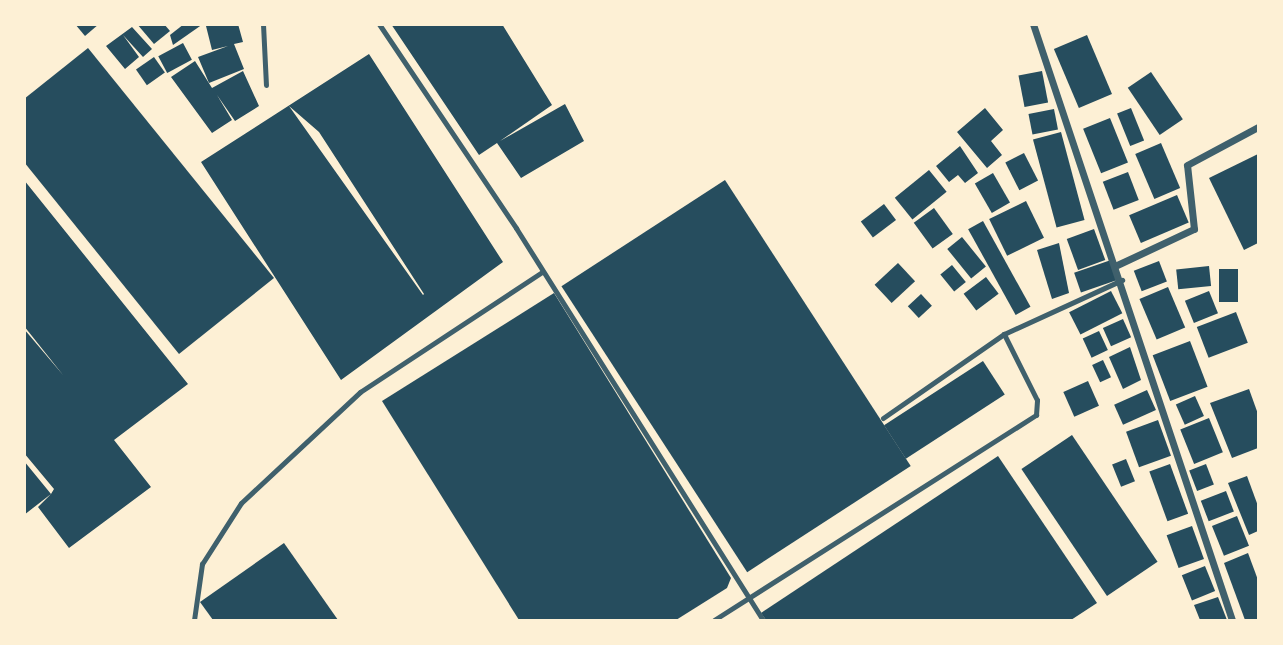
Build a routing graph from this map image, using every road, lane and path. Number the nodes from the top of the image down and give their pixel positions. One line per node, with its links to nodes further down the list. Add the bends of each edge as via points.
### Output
1 (263, 24): 4 (lane)
2 (379, 24): 7 (lane)
3 (1033, 24): 6 (street)
4 (266, 85)
5 (1258, 127): 6 (street, via 1187,166 1194,229)
6 (1117, 265): 8 (street)
7 (542, 272): 11 (lane); 12 (lane, via 360,392 241,503 202,564)
8 (1122, 280): 9 (lane); 15 (street)
9 (1004, 334): 10 (lane); 11 (lane, via 1037,400 1037,415)
10 (883, 418)
11 (748, 599): 13 (lane); 14 (lane)
12 (194, 621)
13 (714, 621)
14 (763, 621)
15 (1232, 621)

